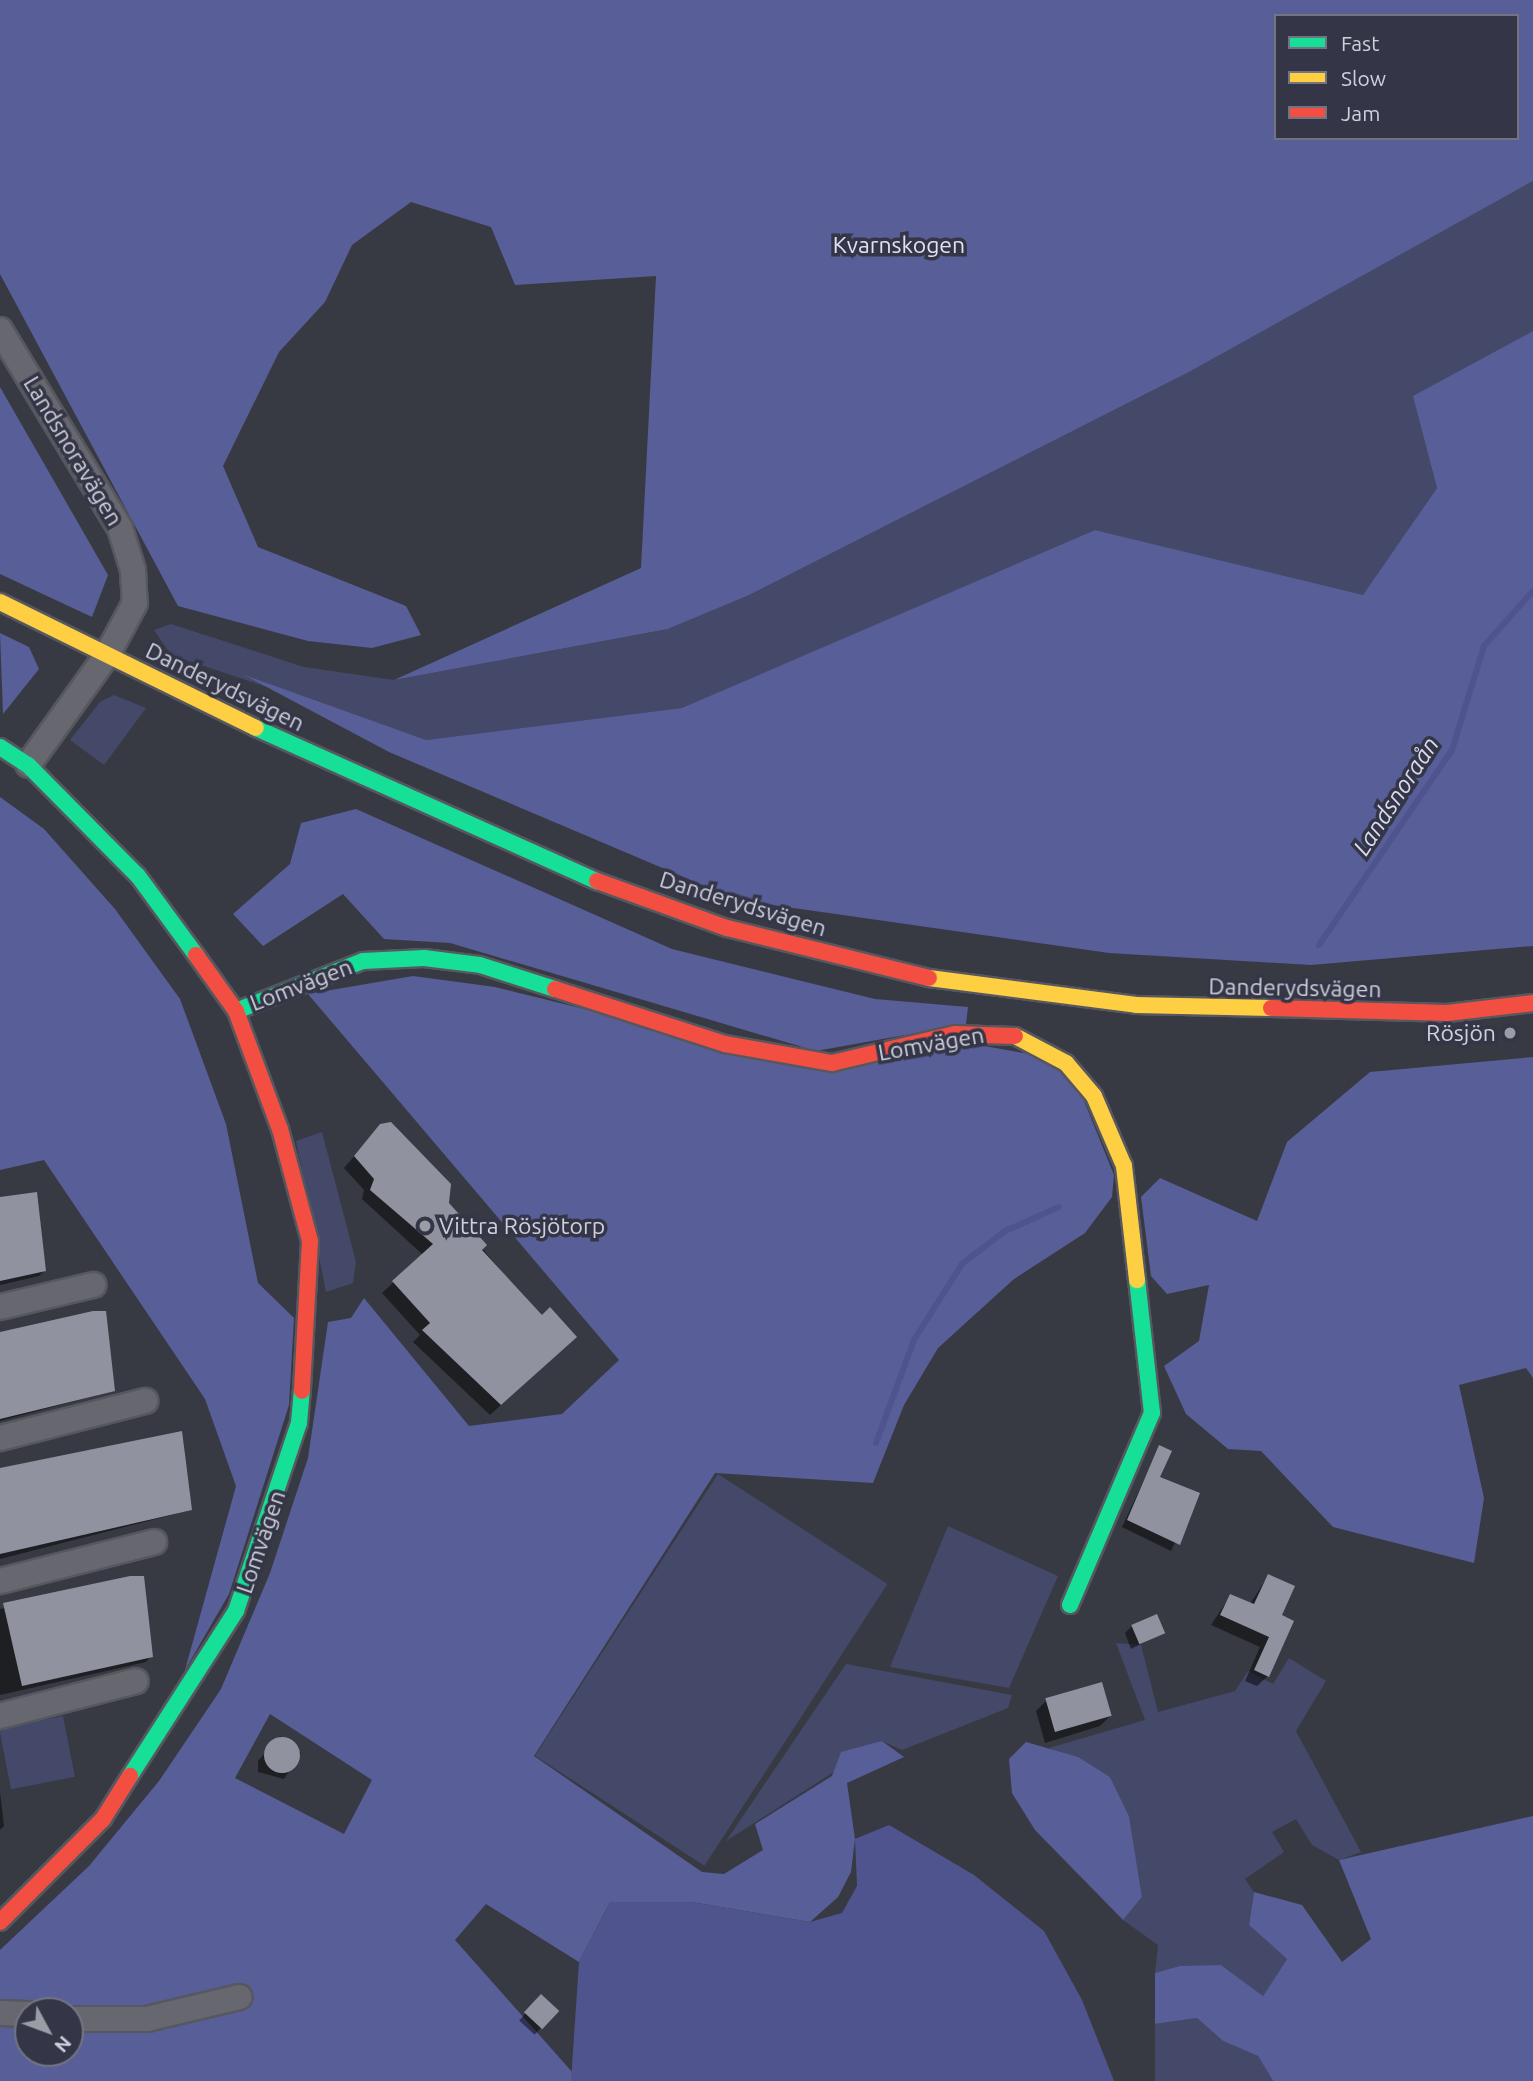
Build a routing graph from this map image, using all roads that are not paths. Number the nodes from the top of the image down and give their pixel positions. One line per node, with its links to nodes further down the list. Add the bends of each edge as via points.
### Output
1 (0, 330): 3 (street, Landsnoravägen, via 120,528 135,603)
2 (0, 603): 3 (street, Danderydsvägen)
3 (107, 655): 5 (street); 6 (street, Danderydsvägen, via 353,776 565,870 727,928 922,977 1148,1006 1447,1013)
4 (0, 747): 5 (street, Lomvägen)
5 (29, 765): 7 (street, Lomvägen, via 138,876)
6 (1533, 1003)
7 (236, 1011): 14 (street, Lomvägen, via 363,961 424,958 480,965 725,1044 832,1063 955,1034 1001,1032 1033,1042 1066,1063 1094,1096 1124,1166 1152,1413); 17 (street, Lomvägen, via 280,1129 310,1241 309,1350 299,1423 236,1611 103,1819)
8 (93, 1285): 9 (street)
9 (0, 1307)
10 (145, 1401): 11 (street)
11 (0, 1438)
12 (154, 1542): 13 (street)
13 (0, 1581)
14 (1070, 1605)
15 (136, 1681): 16 (street)
16 (0, 1716)
17 (0, 1922)
18 (239, 1997): 19 (street, via 147,2019)
19 (84, 2019)

